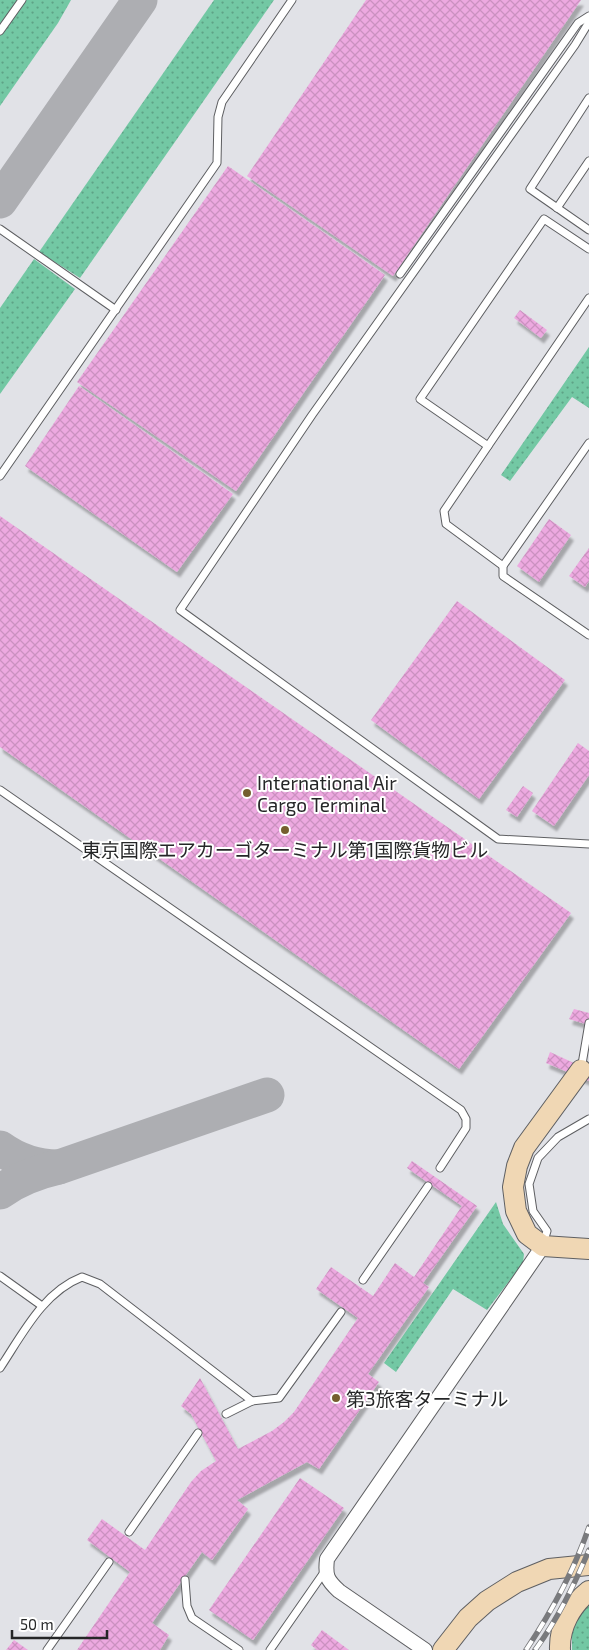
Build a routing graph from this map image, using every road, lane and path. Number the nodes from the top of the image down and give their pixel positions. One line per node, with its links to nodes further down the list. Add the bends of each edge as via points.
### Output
1 (22, 0): 5 (lane)
2 (292, 0): 14 (lane, via 222,102 216,163)
3 (589, 16): 12 (lane, via 578,23)
4 (589, 22): 21 (lane, via 180,610 498,839)
5 (0, 32)
6 (589, 98): 8 (lane, via 530,189)
7 (589, 161): 8 (lane)
8 (558, 208): 9 (lane)
9 (588, 226)
10 (0, 229): 14 (lane)
11 (589, 249): 16 (lane, via 544,219 420,399)
12 (400, 274)
13 (589, 298): 16 (lane)
14 (116, 310): 17 (lane)
15 (589, 443): 18 (lane)
16 (488, 446): 18 (lane, via 444,511 446,524)
17 (0, 476)
18 (502, 566): 19 (lane, via 503,576)
19 (589, 635)
20 (0, 790): 25 (lane, via 461,1110 466,1128)
21 (589, 844)
22 (589, 1023): 23 (lane)
23 (581, 1070): 27 (street, via 524,1148 512,1187 516,1211 527,1234)
24 (589, 1119): 27 (lane, via 558,1137 538,1158 530,1184 533,1211 547,1231)
25 (440, 1168)
26 (428, 1186): 30 (lane)
27 (543, 1246): 28 (street); 40 (street, via 327,1559)
28 (589, 1249)
29 (0, 1276): 31 (lane)
30 (364, 1280)
31 (42, 1306): 33 (lane); 34 (lane, via 70,1282 82,1277 100,1284)
32 (341, 1312): 34 (lane, via 280,1398)
33 (0, 1368)
34 (252, 1401): 35 (lane)
35 (226, 1414)
36 (198, 1433): 37 (lane)
37 (129, 1532)
38 (108, 1562): 44 (lane)
39 (589, 1565): 47 (street, via 549,1569 516,1582 468,1618)
40 (325, 1571): 43 (lane); 46 (street, via 329,1582 339,1591)
41 (185, 1580): 45 (lane, via 187,1606 192,1618)
42 (589, 1591): 48 (street, via 568,1616)
43 (272, 1649)
44 (47, 1650)
45 (239, 1650)
46 (424, 1650)
47 (443, 1650)
48 (560, 1650)

